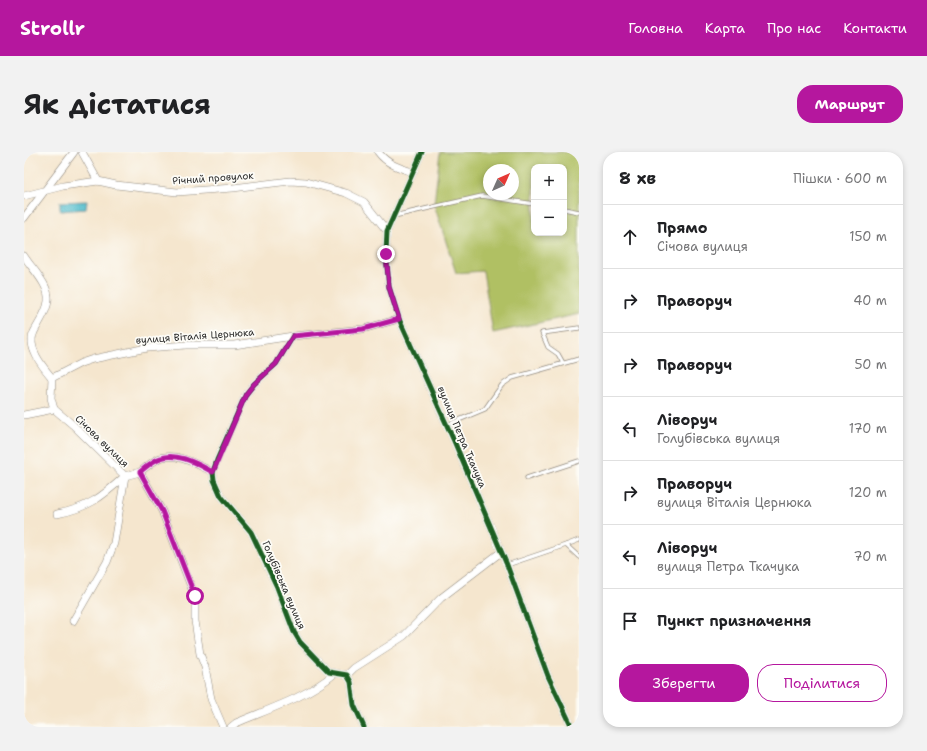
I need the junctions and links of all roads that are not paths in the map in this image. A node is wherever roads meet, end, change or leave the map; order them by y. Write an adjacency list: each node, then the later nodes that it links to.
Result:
1 (74, 152): 7 (street)
2 (82, 152): 6 (street)
3 (378, 152): 5 (street)
4 (422, 152): 5 (street, вулиця Петра Ткачука)
5 (413, 172): 12 (street, вулиця Петра Ткачука)
6 (98, 181): 7 (street, Річний провулок); 14 (street, Річний провулок)
7 (43, 192): 8 (street, Річний провулок); 13 (street)
8 (24, 196)
9 (531, 204): 12 (lane)
10 (567, 210): 11 (lane)
11 (579, 212)
12 (393, 216): 14 (street, вулиця Петра Ткачука)
13 (24, 218)
14 (387, 231): 16 (street, вулиця Петра Ткачука)
15 (24, 256): 20 (street)
16 (399, 319): 18 (street, вулиця Віталія Цернюка); 26 (street, вулиця Петра Ткачука)
17 (579, 328): 22 (lane)
18 (293, 336): 23 (street, вулиця Віталія Цернюка); 29 (street)
19 (24, 340): 20 (street)
20 (32, 340): 23 (street)
21 (579, 359): 22 (lane)
22 (563, 364): 26 (lane)
23 (52, 378): 24 (street)
24 (54, 409): 25 (street); 30 (street, Січова вулиця)
25 (24, 415)
26 (447, 425): 35 (street, вулиця Петра Ткачука)
27 (579, 460): 31 (lane)
28 (140, 472): 29 (street); 30 (street, Січова вулиця); 41 (street, Січова вулиця)
29 (213, 472): 39 (street, Голубівська вулиця)
30 (125, 476): 32 (street); 38 (street)
31 (527, 478)
32 (57, 514)
33 (579, 540): 34 (lane)
34 (566, 545): 36 (lane); 37 (lane)
35 (501, 552): 37 (street, вулиця Петра Ткачука); 40 (street)
36 (579, 557)
37 (506, 565): 44 (street, вулиця Петра Ткачука)
38 (73, 621)
39 (334, 674): 40 (street); 42 (street)
40 (347, 675): 43 (street)
41 (223, 727)
42 (230, 727)
43 (364, 727)
44 (571, 727)

